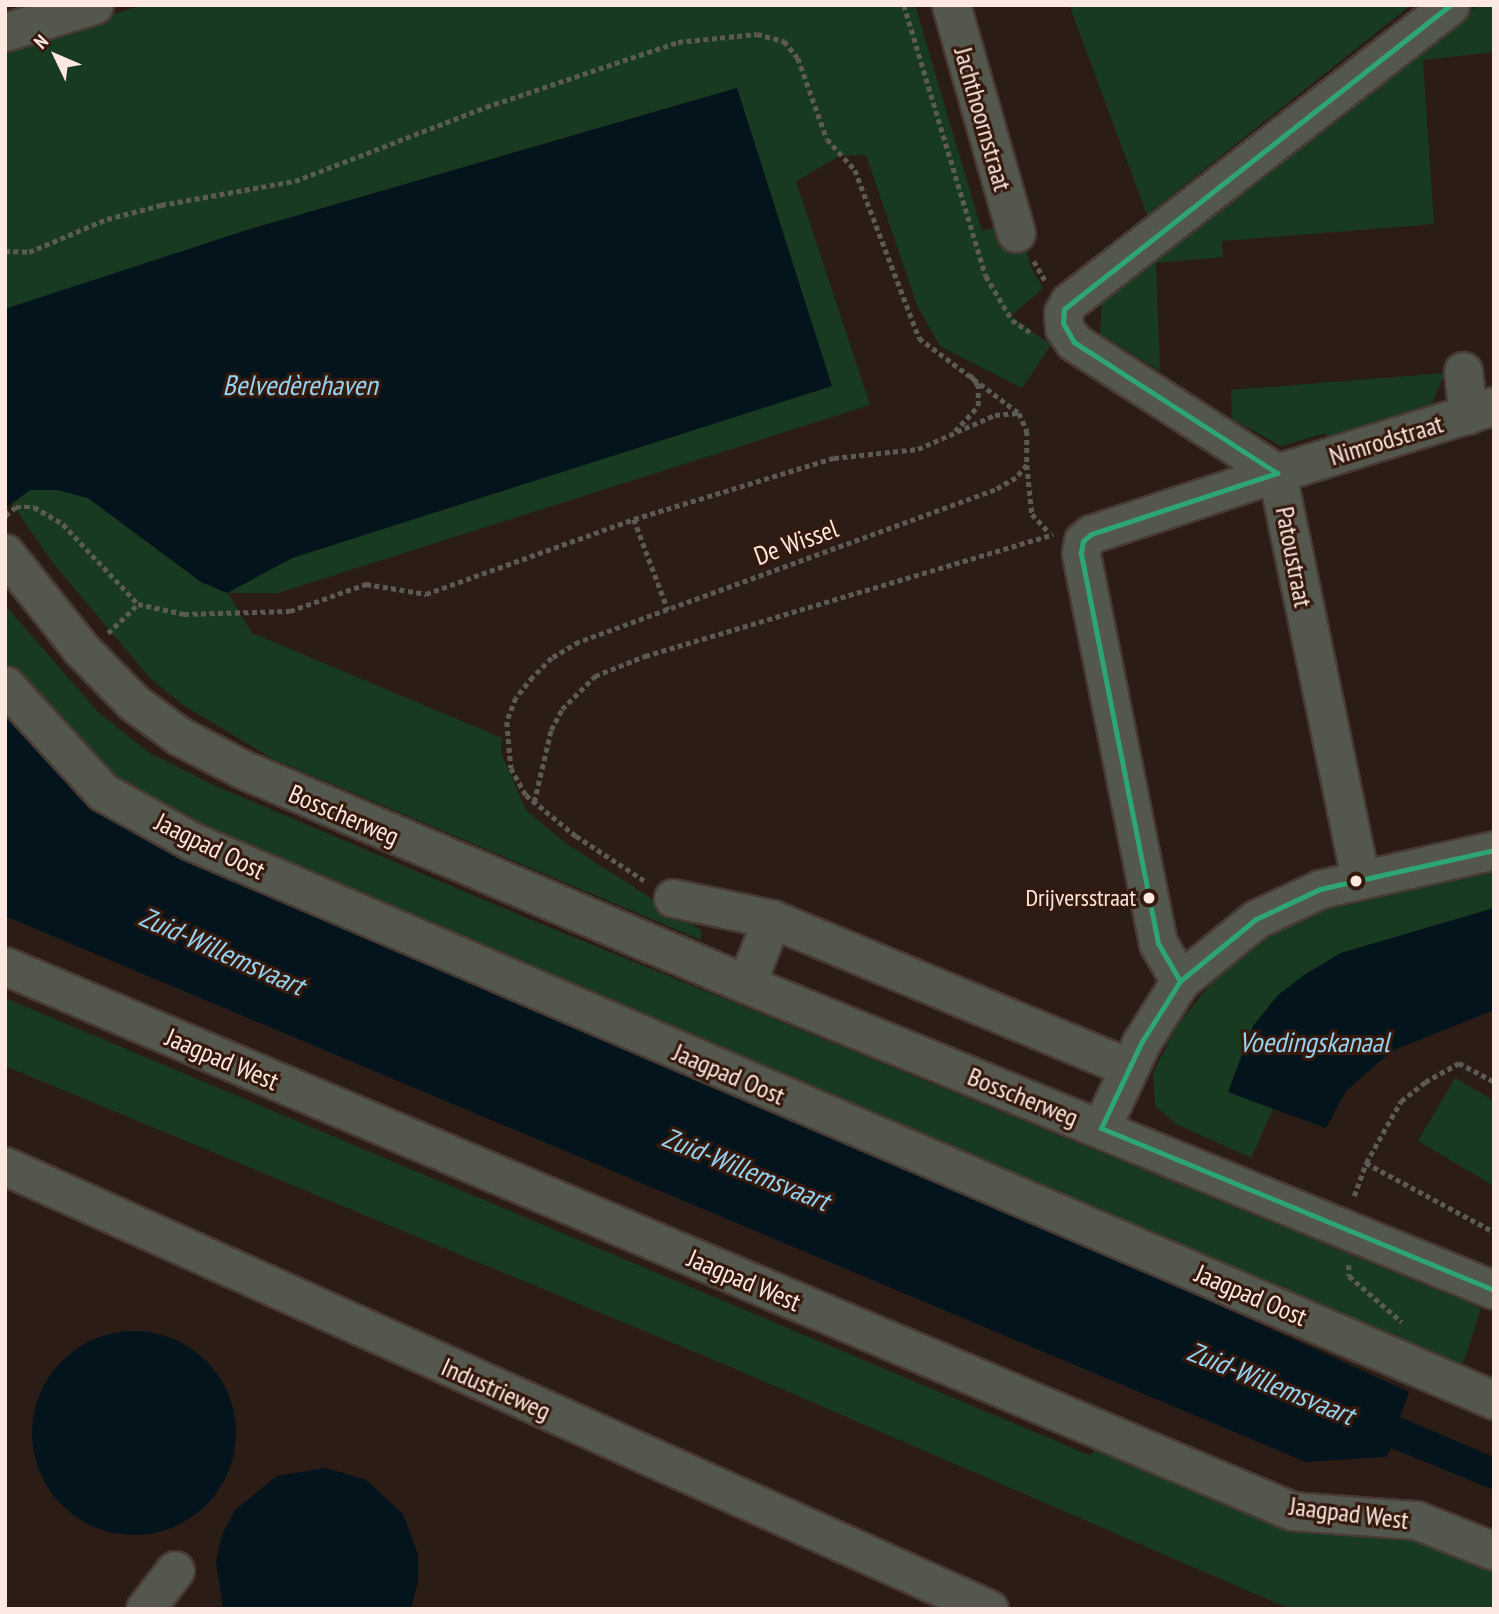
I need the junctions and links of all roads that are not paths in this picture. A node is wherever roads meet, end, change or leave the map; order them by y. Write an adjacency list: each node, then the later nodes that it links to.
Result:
1 (94, 5): 4 (street)
2 (951, 5): 5 (street, Jachthoornstraat)
3 (1450, 5): 8 (street, Patoustraat)
4 (5, 32)
5 (1016, 233)
6 (1464, 371): 7 (street)
7 (1481, 411): 8 (street, Nimrodstraat)
8 (1278, 472): 12 (street, Patoustraat); 16 (street, Nimrodstraat)
9 (5, 553): 17 (street, Bosscherweg)
10 (5, 685): 22 (street, Jaagpad Oost)
11 (1494, 850): 12 (street)
12 (1360, 878): 16 (street)
13 (673, 898): 14 (street)
14 (772, 919): 17 (street); 18 (street)
15 (5, 967): 23 (street, Jaagpad West)
16 (1180, 981): 18 (street)
17 (746, 984): 19 (street, Bosscherweg)
18 (1128, 1068): 19 (street)
19 (1101, 1128): 21 (street, Bosscherweg)
20 (5, 1166): 26 (street, Industrieweg)
21 (1494, 1290)
22 (1494, 1400)
23 (1494, 1551)
24 (175, 1570): 25 (street)
25 (145, 1609)
26 (989, 1609)

